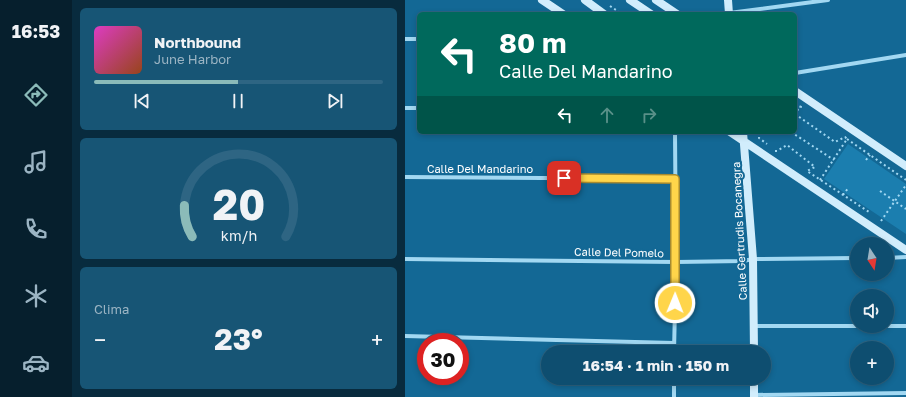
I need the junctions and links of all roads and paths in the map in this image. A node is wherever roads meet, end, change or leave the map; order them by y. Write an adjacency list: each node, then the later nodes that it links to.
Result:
1 (542, 0): 8 (street)
2 (585, 0): 9 (street)
3 (630, 0): 11 (street)
4 (656, 0): 12 (street)
5 (728, 0): 13 (street)
6 (829, 0): 14 (street)
7 (607, 4): 10 (path)
8 (560, 12)
9 (601, 12)
10 (619, 12)
11 (648, 12)
12 (674, 12)
13 (729, 12)
14 (737, 12)
15 (405, 39): 16 (street)
16 (417, 39)
17 (906, 55): 18 (street)
18 (797, 73)
19 (797, 92): 35 (street)
20 (797, 105): 23 (path)
21 (405, 108): 22 (street)
22 (417, 108)
23 (797, 111)
24 (797, 114): 30 (path)
25 (675, 134): 37 (street)
26 (733, 134): 31 (street)
27 (743, 134): 31 (street, Calle Gertrudis Bocanegra)
28 (759, 134): 38 (path)
29 (794, 134): 33 (path)
30 (847, 139): 32 (path); 33 (path)
31 (745, 143): 48 (street); 53 (street, Calle Gertrudis Bocanegra)
32 (870, 156): 34 (path); 39 (path)
33 (834, 160): 38 (path)
34 (866, 160)
35 (906, 166)
36 (405, 177): 37 (street, Calle Del Mandarino)
37 (675, 179): 54 (street)
38 (821, 180): 43 (path)
39 (906, 180)
40 (906, 185): 44 (path)
41 (849, 187): 43 (path)
42 (880, 191): 44 (path)
43 (843, 195): 46 (path)
44 (894, 201): 45 (path); 47 (path)
45 (906, 209)
46 (875, 216)
47 (887, 225)
48 (906, 250)
49 (906, 257): 51 (street)
50 (850, 258): 53 (street, Calle Del Pomelo)
51 (894, 258)
52 (405, 259): 54 (street, Calle Del Pomelo)
53 (753, 259): 54 (street, Calle Del Pomelo); 55 (street, Calle Gertrudis Bocanegra)
54 (676, 262): 60 (street)
55 (754, 326): 56 (street); 61 (street, Calle Gertrudis Bocanegra)
56 (850, 326)
57 (894, 326): 58 (street)
58 (906, 326)
59 (405, 336): 60 (street)
60 (674, 343)
61 (754, 345)
62 (674, 385): 66 (street)
63 (754, 385): 65 (street)
64 (906, 393): 65 (street)
65 (754, 396)
66 (673, 397)

